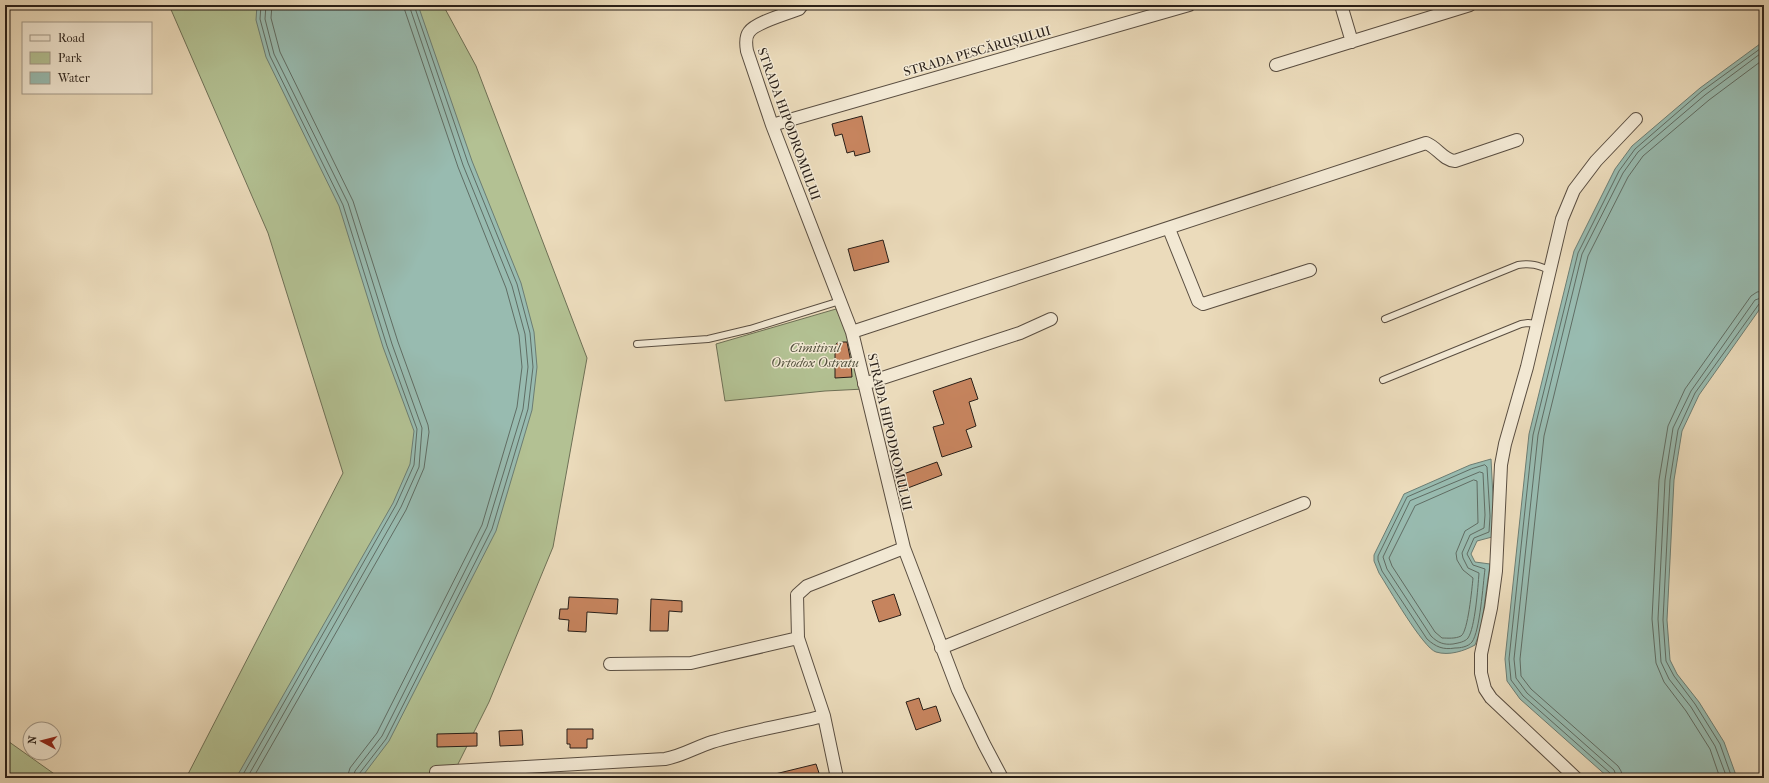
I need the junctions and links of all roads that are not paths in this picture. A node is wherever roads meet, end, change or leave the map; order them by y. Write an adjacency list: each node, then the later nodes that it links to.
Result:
1 (802, 5): 8 (street, STRADA HIPODROMULUI)
2 (1189, 5): 8 (street, STRADA PESCĂRUȘULUI)
3 (1341, 5): 5 (street)
4 (1470, 5): 5 (street)
5 (1352, 42): 6 (street)
6 (1276, 65)
7 (1636, 119): 12 (street)
8 (772, 124): 13 (street, STRADA HIPODROMULUI)
9 (1517, 140): 10 (street)
10 (1169, 229): 11 (street); 17 (street)
11 (1310, 270)
12 (1550, 270): 14 (lane); 16 (street)
13 (840, 301): 17 (street, STRADA HIPODROMULUI); 18 (lane)
14 (1385, 318)
15 (1051, 319): 20 (street)
16 (1537, 324): 19 (lane); 30 (street)
17 (852, 332): 20 (street, STRADA HIPODROMULUI)
18 (637, 344)
19 (1383, 380)
20 (864, 384): 22 (street, STRADA HIPODROMULUI)
21 (1304, 503): 24 (street)
22 (904, 548): 23 (street); 24 (street, STRADA HIPODROMULUI)
23 (798, 638): 25 (street); 26 (street)
24 (941, 648): 29 (street, STRADA HIPODROMULUI)
25 (610, 664)
26 (824, 716): 27 (street); 28 (street)
27 (436, 772)
28 (837, 778)
29 (1002, 778)
30 (1576, 778)

